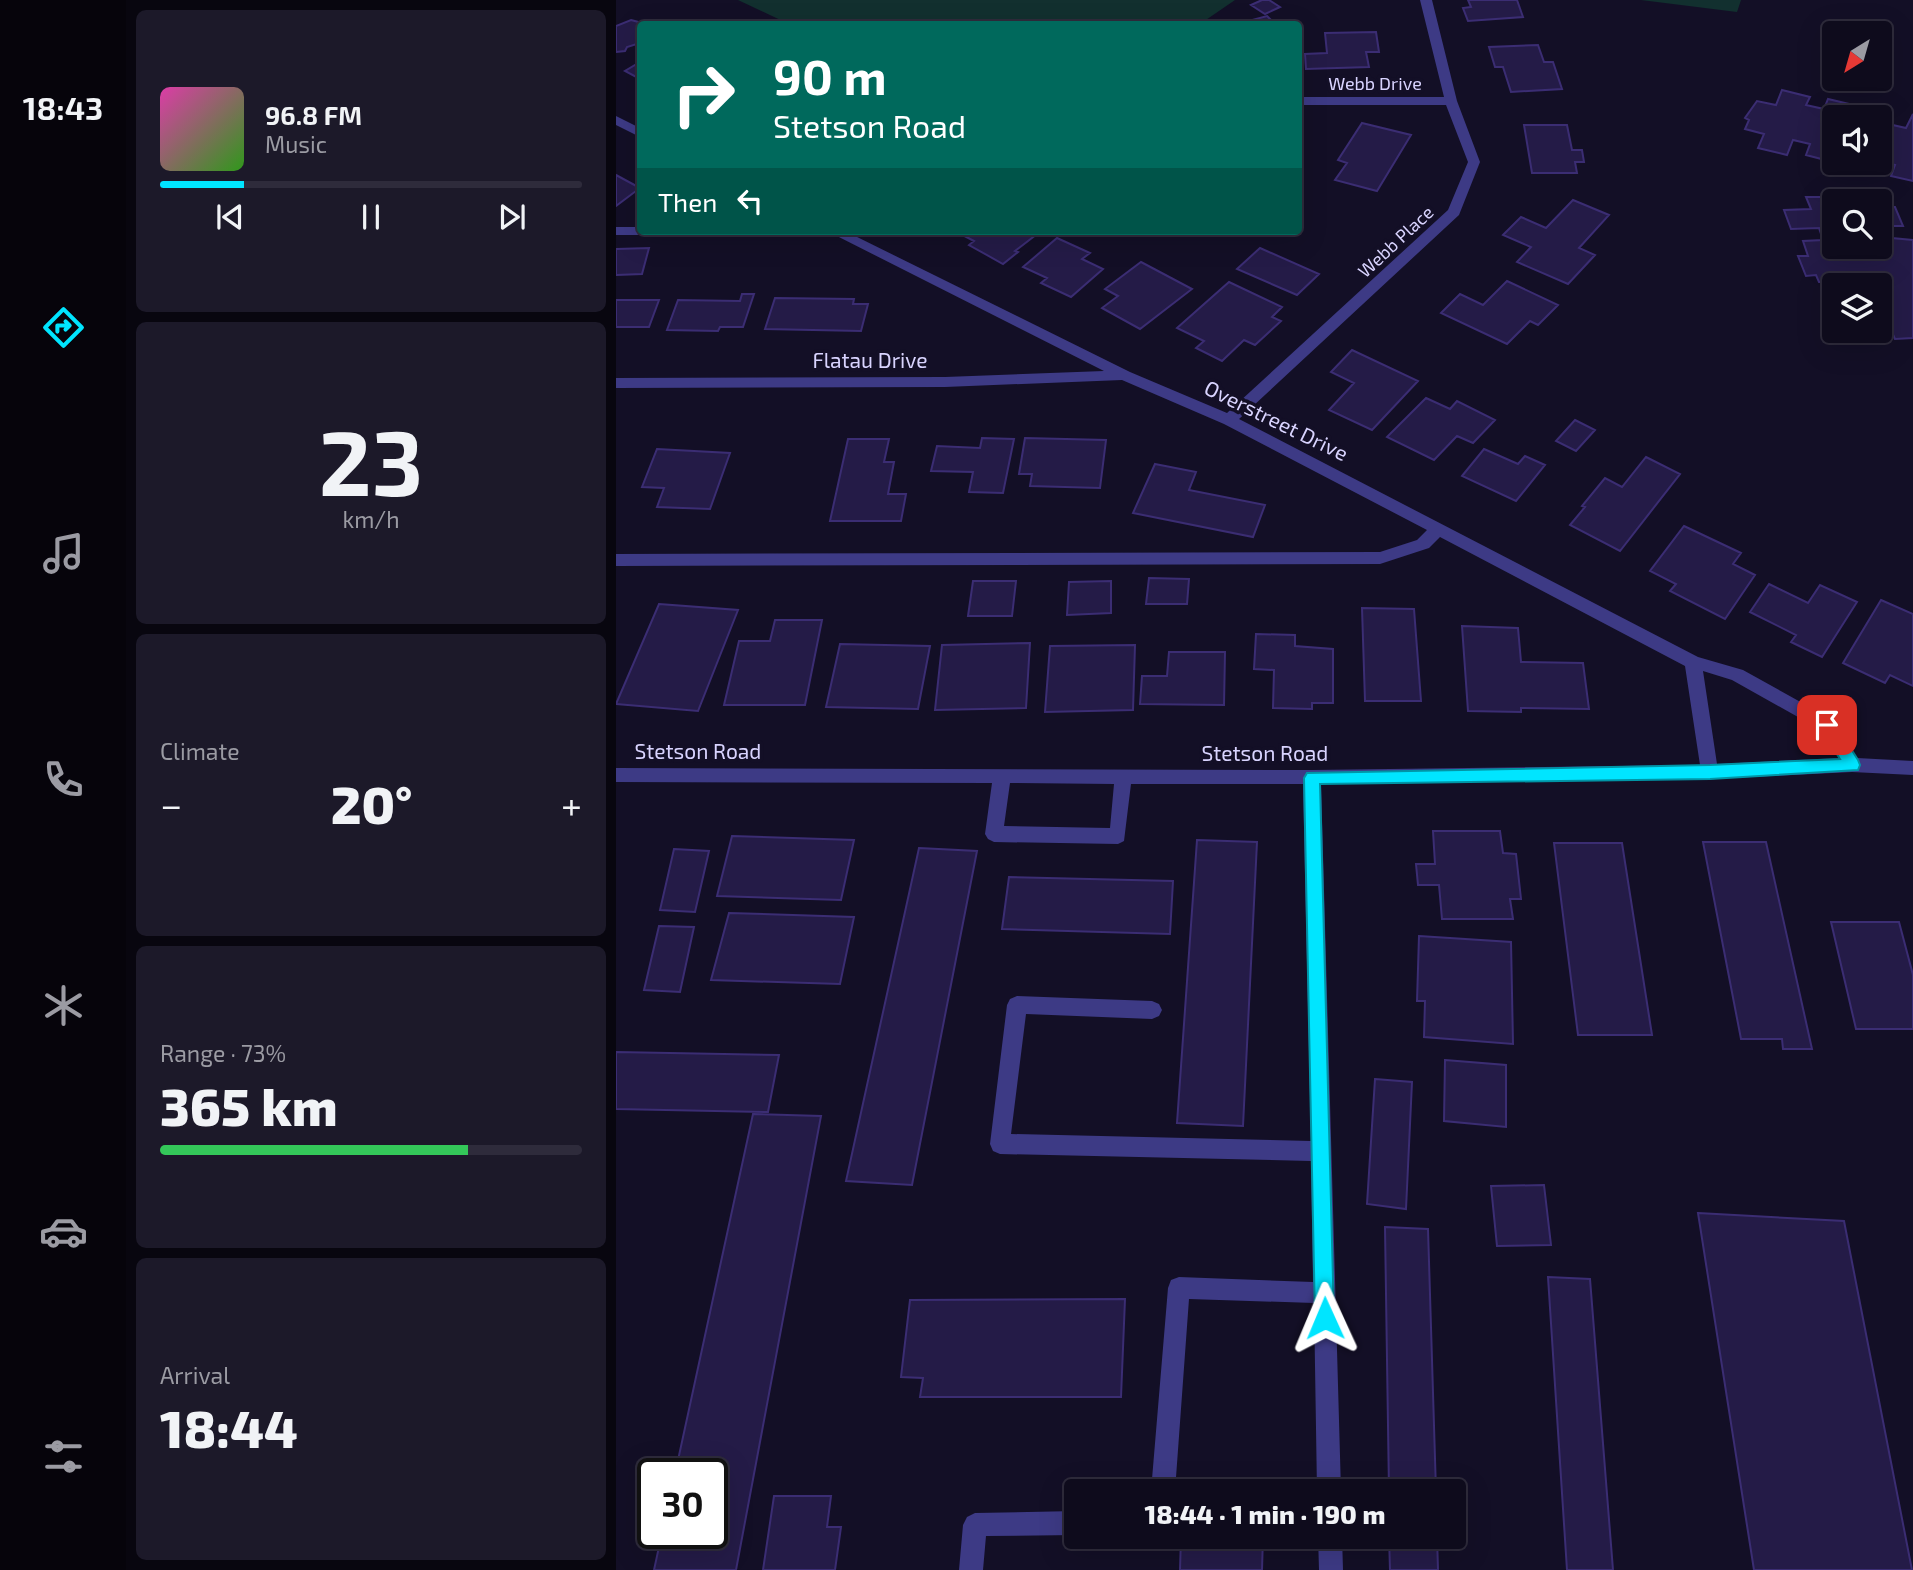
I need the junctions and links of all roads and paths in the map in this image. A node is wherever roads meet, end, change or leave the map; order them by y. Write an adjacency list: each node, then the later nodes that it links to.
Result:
1 (1426, 0): 3 (street, Webb Place)
2 (1302, 101): 3 (street, Webb Drive)
3 (1451, 101): 11 (street, Webb Place)
4 (616, 120): 5 (street)
5 (637, 131)
6 (616, 231): 7 (street)
7 (637, 231)
8 (842, 235): 9 (street, Overstreet Drive)
9 (1125, 375): 10 (street, Flatau Drive); 11 (street, Overstreet Drive)
10 (616, 383)
11 (1229, 420): 12 (street, Overstreet Drive)
12 (1438, 529): 13 (street); 14 (street, Overstreet Drive)
13 (616, 560)
14 (1693, 662): 15 (street, Overstreet Drive); 17 (street)
15 (1852, 765): 16 (street, Stetson Road); 17 (street, Stetson Road)
16 (1913, 768)
17 (1710, 772): 21 (street, Stetson Road)
18 (616, 775): 19 (street, Stetson Road)
19 (1002, 776): 20 (street, Stetson Road); 20 (street)
20 (1123, 776): 21 (street, Stetson Road)
21 (1312, 778): 23 (street)
22 (1152, 1010): 23 (street)
23 (1321, 1151): 24 (street)
24 (1324, 1293): 25 (street); 26 (street)
25 (1164, 1479)
26 (1329, 1479)
27 (1064, 1523): 29 (street)
28 (1330, 1549): 30 (street)
29 (971, 1570)
30 (1331, 1570)

